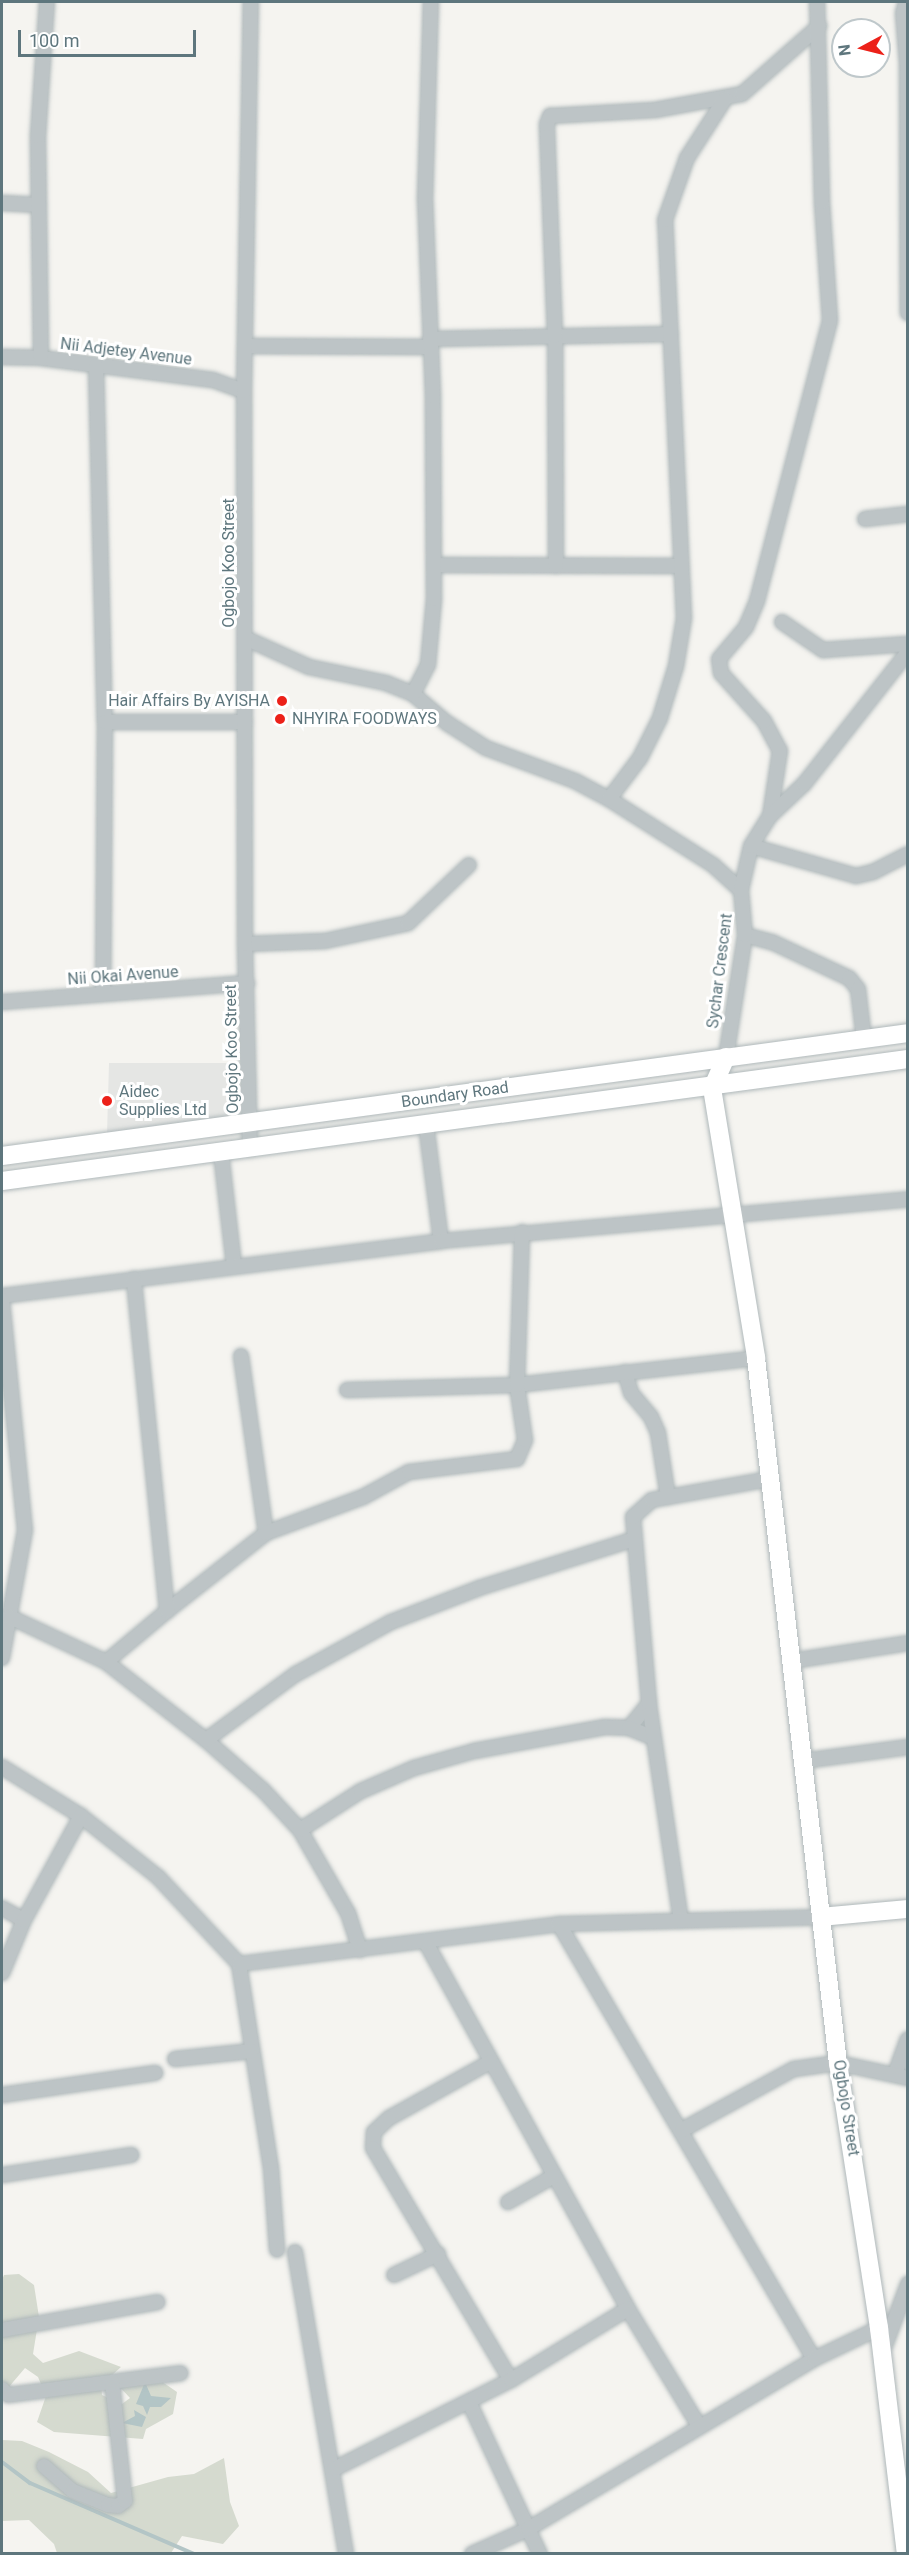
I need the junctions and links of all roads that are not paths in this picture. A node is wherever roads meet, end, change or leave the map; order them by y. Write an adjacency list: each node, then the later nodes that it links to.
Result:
1 (47, 2): 11 (street)
2 (251, 2): 16 (street, Ogbojo Koo Street)
3 (431, 2): 15 (street)
4 (817, 2): 6 (street)
5 (906, 2): 12 (street)
6 (819, 26): 7 (street); 34 (street)
7 (725, 99): 8 (street); 9 (street)
8 (695, 104): 9 (street); 14 (street)
9 (706, 124): 13 (street)
10 (2, 203): 11 (street)
11 (39, 205): 18 (street)
12 (908, 313)
13 (671, 334): 14 (street); 25 (street)
14 (555, 336): 15 (street); 24 (street)
15 (430, 343): 16 (street); 23 (street)
16 (245, 346): 20 (street, Ogbojo Koo Street)
17 (2, 357): 18 (street, Nii Adjetey Avenue)
18 (41, 358): 19 (street, Nii Adjetey Avenue)
19 (96, 366): 20 (street, Nii Adjetey Avenue); 31 (street)
20 (244, 391): 27 (street, Ogbojo Koo Street)
21 (908, 514): 22 (street)
22 (865, 519)
23 (435, 565): 24 (street); 30 (street)
24 (555, 566): 25 (street)
25 (680, 566): 33 (street)
26 (782, 622): 28 (street)
27 (245, 638): 30 (street); 32 (street, Ogbojo Koo Street)
28 (908, 644)
29 (908, 652): 34 (street)
30 (413, 694): 33 (street)
31 (105, 722): 32 (street); 42 (street)
32 (245, 722): 40 (street, Ogbojo Koo Street)
33 (609, 799): 38 (street)
34 (770, 816): 35 (street, Sychar Crescent)
35 (751, 846): 36 (street); 38 (street, Sychar Crescent)
36 (908, 854)
37 (469, 865): 40 (street)
38 (741, 890): 39 (street, Sychar Crescent)
39 (745, 935): 45 (street); 46 (street, Sychar Crescent)
40 (245, 944): 41 (street, Ogbojo Koo Street)
41 (247, 983): 42 (street, Nii Okai Avenue); 50 (street, Ogbojo Koo Street)
42 (103, 994): 43 (street, Nii Okai Avenue)
43 (2, 1002)
44 (908, 1033): 45 (main road, Boundary Road)
45 (864, 1039): 46 (main road, Boundary Road)
46 (726, 1057): 48 (main road); 50 (main road, Boundary Road)
47 (908, 1059): 48 (main road, Boundary Road)
48 (712, 1088): 49 (main road, Boundary Road); 56 (main road, Ogbojo Street)
49 (426, 1124): 51 (main road, Boundary Road); 58 (street)
50 (249, 1125): 51 (street, Ogbojo Koo Street); 53 (main road, Boundary Road)
51 (250, 1150): 52 (main road, Boundary Road)
52 (221, 1153): 54 (main road, Boundary Road); 59 (street)
53 (2, 1156)
54 (2, 1181)
55 (908, 1198): 56 (street)
56 (731, 1215): 57 (street); 63 (main road, Ogbojo Street)
57 (522, 1232): 58 (street); 65 (street)
58 (441, 1241): 59 (street)
59 (234, 1266): 60 (street)
60 (134, 1279): 61 (street); 71 (street)
61 (2, 1298): 72 (street)
62 (241, 1356): 69 (street)
63 (756, 1358): 64 (street); 67 (main road, Ogbojo Street)
64 (625, 1372): 65 (street); 68 (street)
65 (517, 1385): 66 (street); 69 (street)
66 (347, 1390)
67 (770, 1479): 68 (street); 75 (main road, Ogbojo Street)
68 (668, 1497): 70 (street)
69 (266, 1533): 71 (street)
70 (634, 1539): 77 (street); 80 (street)
71 (167, 1611): 76 (street)
72 (10, 1617): 74 (street); 76 (street)
73 (908, 1644): 75 (street)
74 (2, 1658)
75 (792, 1661): 82 (main road, Ogbojo Street)
76 (106, 1662): 80 (street)
77 (650, 1702): 78 (street); 79 (street)
78 (629, 1728): 79 (street); 85 (street)
79 (654, 1738): 90 (street)
80 (206, 1740): 85 (street)
81 (908, 1747): 82 (street)
82 (803, 1761): 88 (main road, Ogbojo Street)
83 (2, 1767): 84 (street)
84 (81, 1816): 89 (street); 94 (street)
85 (300, 1830): 93 (street)
86 (2, 1908): 89 (street)
87 (908, 1909): 88 (main road)
88 (821, 1917): 90 (street); 100 (main road, Ogbojo Street)
89 (24, 1920): 95 (street)
90 (681, 1921): 91 (street)
91 (560, 1924): 92 (street); 104 (street)
92 (425, 1941): 93 (street); 99 (street)
93 (360, 1950): 94 (street)
94 (239, 1964): 97 (street)
95 (2, 1973)
96 (908, 2039): 102 (street)
97 (252, 2050): 98 (street); 109 (street)
98 (175, 2059)
99 (490, 2062): 107 (street); 111 (street)
100 (838, 2063): 102 (street); 104 (street); 116 (main road, Ogbojo Street)
101 (155, 2073): 103 (street)
102 (902, 2076)
103 (2, 2095)
104 (682, 2130): 119 (street)
105 (131, 2155): 106 (street)
106 (2, 2175)
107 (554, 2176): 108 (street); 115 (street)
108 (508, 2202)
109 (277, 2250)
110 (295, 2252): 127 (street)
111 (438, 2254): 112 (street); 121 (street)
112 (394, 2275)
113 (908, 2284): 118 (street)
114 (157, 2302): 117 (street)
115 (628, 2309): 121 (street); 125 (street)
116 (879, 2328): 118 (main road, Ogbojo Street); 119 (street)
117 (2, 2330)
118 (881, 2356): 132 (main road, Ogbojo Street)
119 (814, 2359): 125 (street)
120 (181, 2373): 122 (street)
121 (511, 2380): 124 (street)
122 (112, 2382): 123 (street); 126 (street)
123 (2, 2389)
124 (469, 2402): 127 (street); 128 (street)
125 (699, 2426): 128 (street)
126 (44, 2466)
127 (334, 2469): 129 (street)
128 (528, 2529): 130 (street); 131 (street)
129 (346, 2553)
130 (472, 2553)
131 (540, 2553)
132 (906, 2553)

